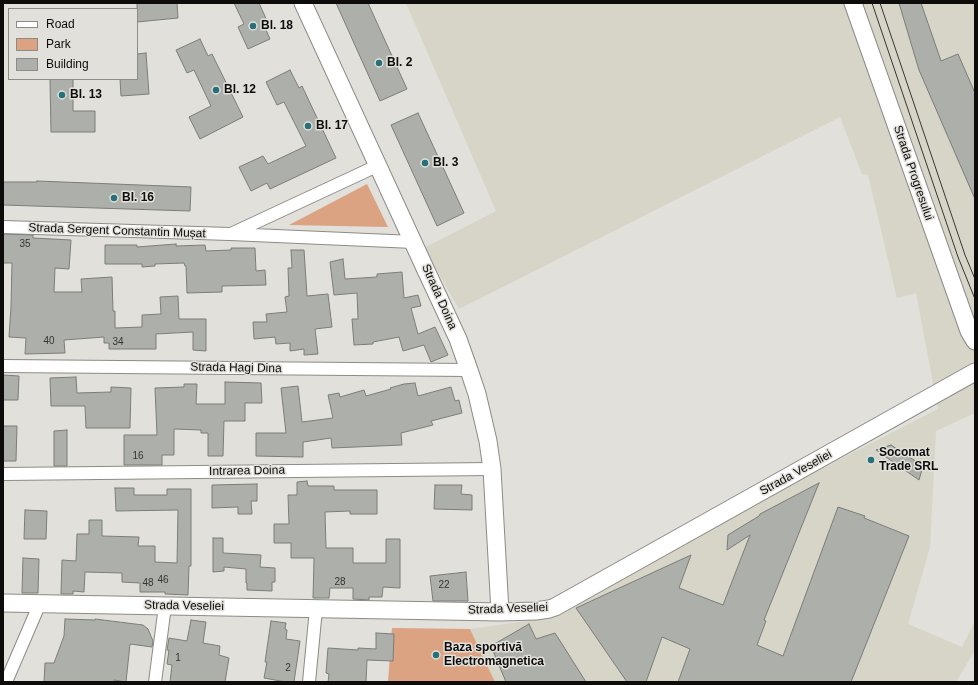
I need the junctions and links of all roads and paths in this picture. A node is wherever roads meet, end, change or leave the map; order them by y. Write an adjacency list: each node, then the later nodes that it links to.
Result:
1 (303, 3): 3 (street, Strada Doina)
2 (853, 3): 7 (street, Strada Progresului)
3 (379, 165): 5 (street, Strada Sergent Constantin Mușat); 6 (street, Strada Doina)
4 (3, 227): 5 (street, Strada Sergent Constantin Mușat)
5 (230, 234): 6 (street, Strada Sergent Constantin Mușat)
6 (414, 242): 9 (street, Strada Doina)
7 (975, 341)
8 (3, 366): 9 (street, Strada Hagi Dina)
9 (469, 370): 11 (street, Strada Doina)
10 (975, 372): 17 (street, Strada Veseliei)
11 (492, 469): 12 (street, Intrarea Doina); 17 (street, Strada Doina)
12 (3, 474)
13 (3, 603): 14 (street, Strada Veseliei)
14 (40, 603): 15 (street, Strada Veseliei); 18 (street)
15 (165, 606): 16 (street, Strada Veseliei); 19 (street)
16 (316, 609): 17 (street, Strada Veseliei); 20 (street)
17 (500, 612)
18 (6, 682)
19 (155, 682)
20 (309, 682)

